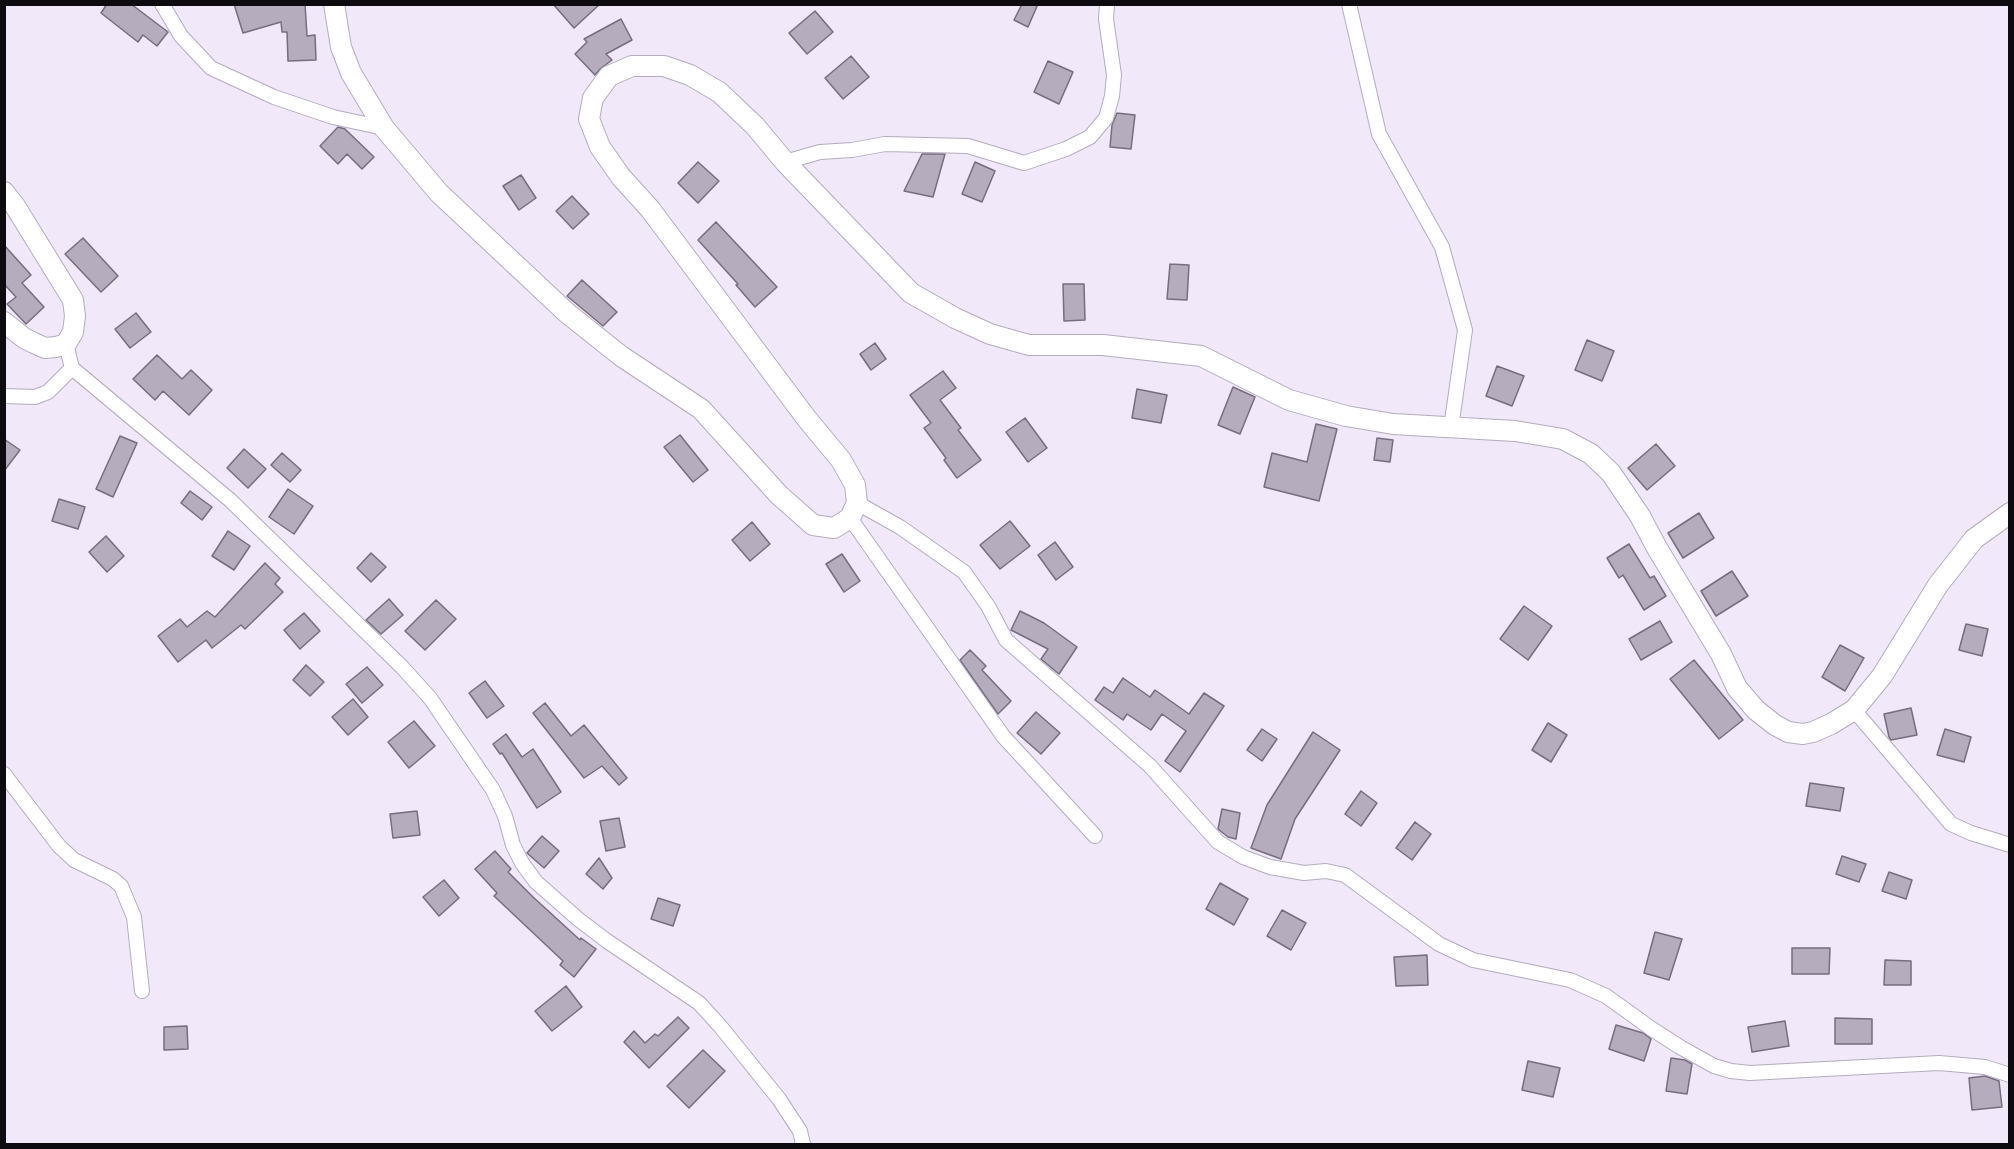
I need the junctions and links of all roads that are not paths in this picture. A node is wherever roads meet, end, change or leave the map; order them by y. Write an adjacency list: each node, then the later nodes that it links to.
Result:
1 (162, 4): 5 (street)
2 (334, 4): 5 (street)
3 (1107, 4): 6 (street)
4 (1349, 4): 12 (street)
5 (384, 128): 13 (street)
6 (785, 162): 12 (street); 13 (street)
7 (4, 192): 9 (street)
8 (4, 322): 9 (street)
9 (66, 344): 10 (street)
10 (72, 368): 11 (street); 21 (street)
11 (4, 396)
12 (1451, 428): 15 (street)
13 (854, 511): 17 (street); 20 (street)
14 (2010, 513): 15 (street)
15 (1854, 710): 18 (street)
16 (4, 774): 19 (street)
17 (1095, 836)
18 (2010, 845)
19 (142, 991)
20 (2010, 1075)
21 (803, 1144)

